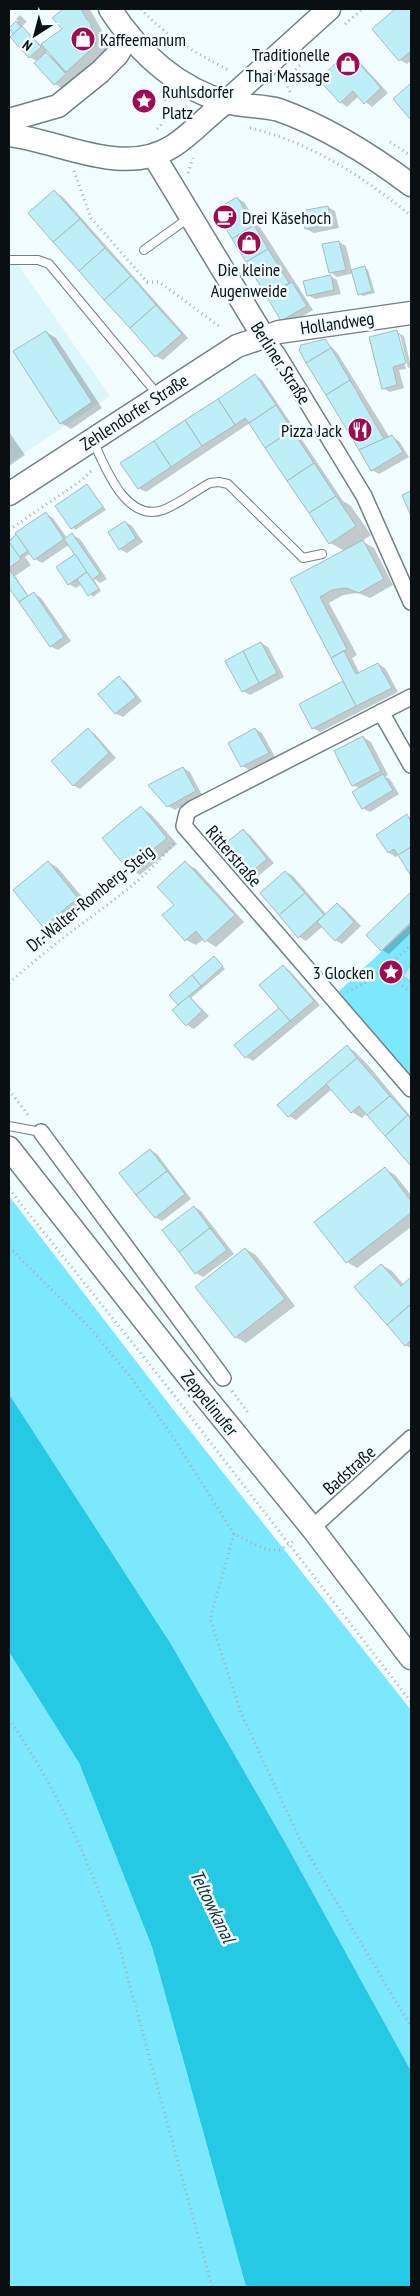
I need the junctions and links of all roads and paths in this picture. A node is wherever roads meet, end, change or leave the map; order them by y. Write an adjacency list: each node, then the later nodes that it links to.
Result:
1 (110, 9): 6 (street)
2 (141, 9): 8 (path)
3 (363, 9): 5 (path)
4 (321, 11): 11 (street)
5 (340, 29)
6 (129, 35): 11 (street); 12 (street)
7 (311, 56): 9 (path)
8 (225, 68)
9 (292, 94)
10 (164, 95): 14 (path)
11 (226, 102): 16 (street); 18 (street)
12 (9, 120)
13 (244, 127): 20 (path)
14 (154, 132)
15 (9, 135): 16 (street)
16 (154, 156): 19 (street, Berliner Straße)
17 (72, 166): 24 (path)
18 (411, 185)
19 (192, 216): 21 (lane); 25 (street, Berliner Straße)
20 (411, 216)
21 (144, 250)
22 (9, 260): 26 (lane)
23 (411, 313): 25 (street, Hollandweg)
24 (219, 326)
25 (263, 336): 26 (street, Zehlendorfer Straße); 32 (street, Berliner Straße)
26 (158, 395): 27 (street, Zehlendorfer Straße)
27 (92, 438): 28 (lane); 29 (street, Zehlendorfer Straße)
28 (102, 461): 30 (path); 31 (lane)
29 (9, 494)
30 (9, 530)
31 (322, 554)
32 (411, 602)
33 (411, 697): 34 (street, Ritterstraße)
34 (381, 712): 35 (street); 36 (street, Ritterstraße)
35 (411, 765)
36 (186, 830): 39 (path, Dr.-Walter-Romberg-Steig); 41 (street, Ritterstraße)
37 (411, 945): 38 (path)
38 (382, 971): 40 (path); 41 (path)
39 (9, 983)
40 (411, 992)
41 (333, 999): 42 (street, Ritterstraße)
42 (411, 1089)
43 (9, 1090): 45 (path)
44 (9, 1126): 45 (lane)
45 (41, 1132): 49 (street, Zeppelinufer)
46 (9, 1148): 51 (street, Zeppelinufer)
47 (9, 1189): 53 (path)
48 (9, 1247): 52 (path)
49 (223, 1378)
50 (411, 1438): 51 (street, Badstraße)
51 (312, 1528): 53 (path); 54 (street, Zeppelinufer)
52 (234, 1534): 53 (path); 57 (path)
53 (289, 1544): 55 (path)
54 (411, 1658)
55 (411, 1702)
56 (9, 1719): 58 (path)
57 (411, 2027)
58 (212, 2287)

